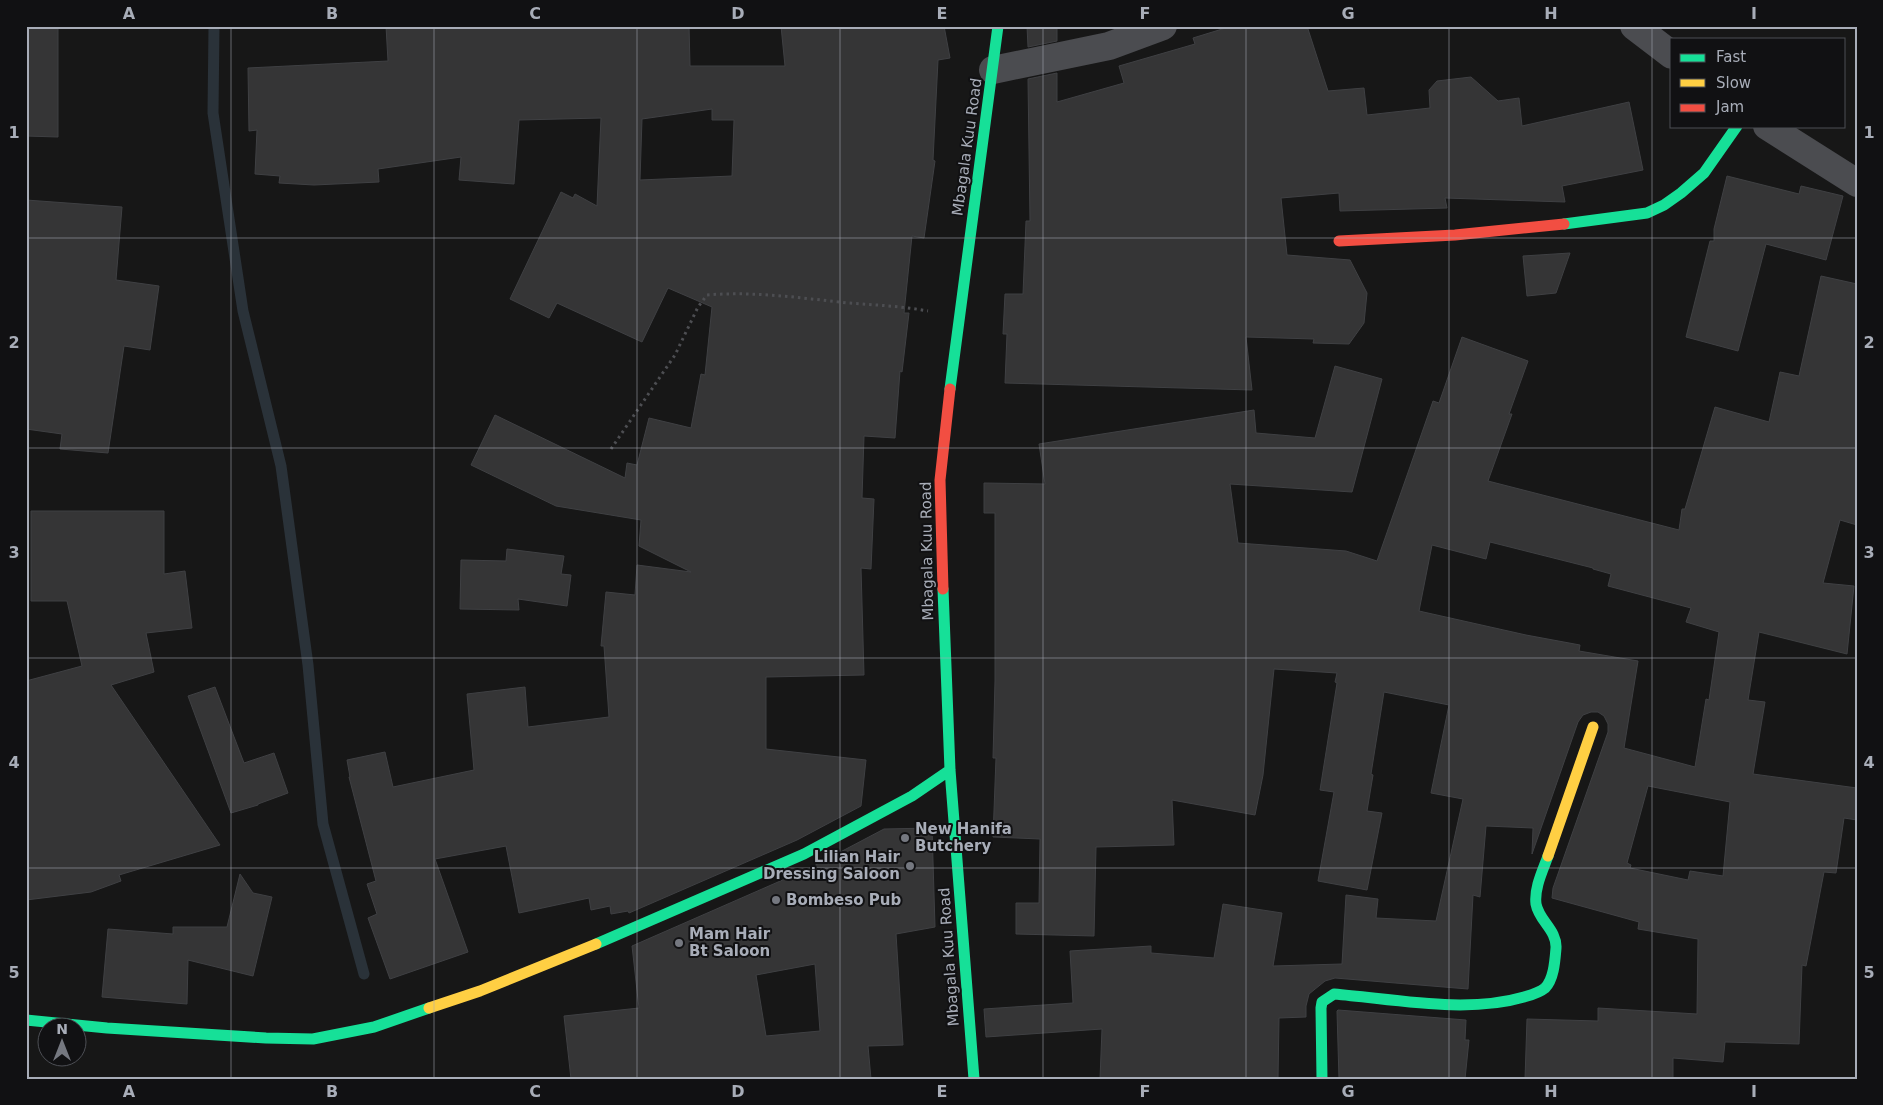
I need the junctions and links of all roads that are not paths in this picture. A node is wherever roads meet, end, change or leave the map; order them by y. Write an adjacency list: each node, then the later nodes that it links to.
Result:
1 (998, 26): 5 (street, Mbagala Kuu Road)
2 (1162, 26): 5 (street)
3 (1635, 26): 4 (street)
4 (1670, 53)
5 (993, 70): 11 (street, Mbagala Kuu Road)
6 (1736, 128): 9 (street)
7 (1769, 128): 8 (street)
8 (1857, 183)
9 (1340, 241)
10 (1593, 727): 14 (street)
11 (950, 770): 12 (street); 13 (street, Mbagala Kuu Road)
12 (26, 1020)
13 (974, 1079)
14 (1322, 1079)

